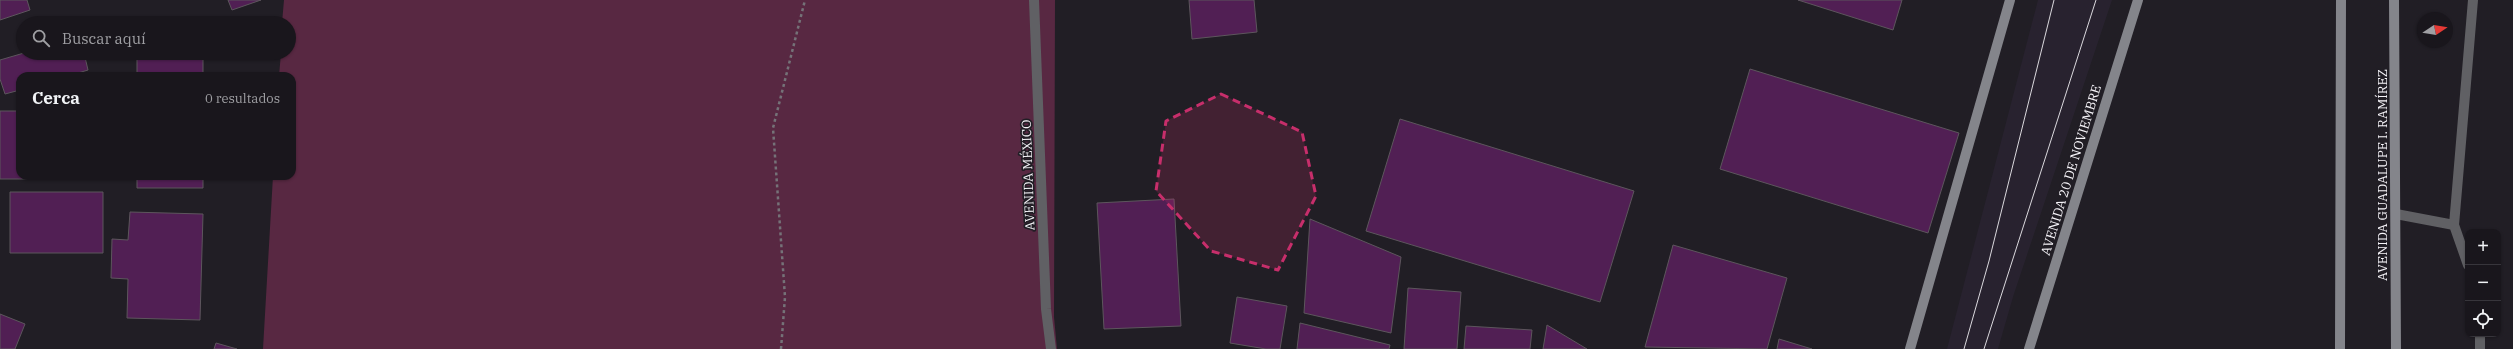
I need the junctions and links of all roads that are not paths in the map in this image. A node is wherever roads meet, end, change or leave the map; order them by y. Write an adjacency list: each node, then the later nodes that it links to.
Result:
1 (1034, 0): 11 (street, AVENIDA MÉXICO)
2 (2010, 0): 12 (main road)
3 (2138, 0): 13 (main road, AVENIDA 20 DE NOVIEMBRE)
4 (2341, 0): 14 (main road)
5 (2394, 0): 7 (main road, AVENIDA GUADALUPE I. RAMÍREZ)
6 (2473, 0): 8 (street)
7 (2396, 214): 8 (street); 15 (main road, AVENIDA GUADALUPE I. RAMÍREZ)
8 (2454, 224): 9 (street)
9 (2468, 265)
10 (2480, 337): 16 (street)
11 (1051, 349)
12 (1910, 349)
13 (2029, 349)
14 (2340, 349)
15 (2396, 349)
16 (2480, 349)

